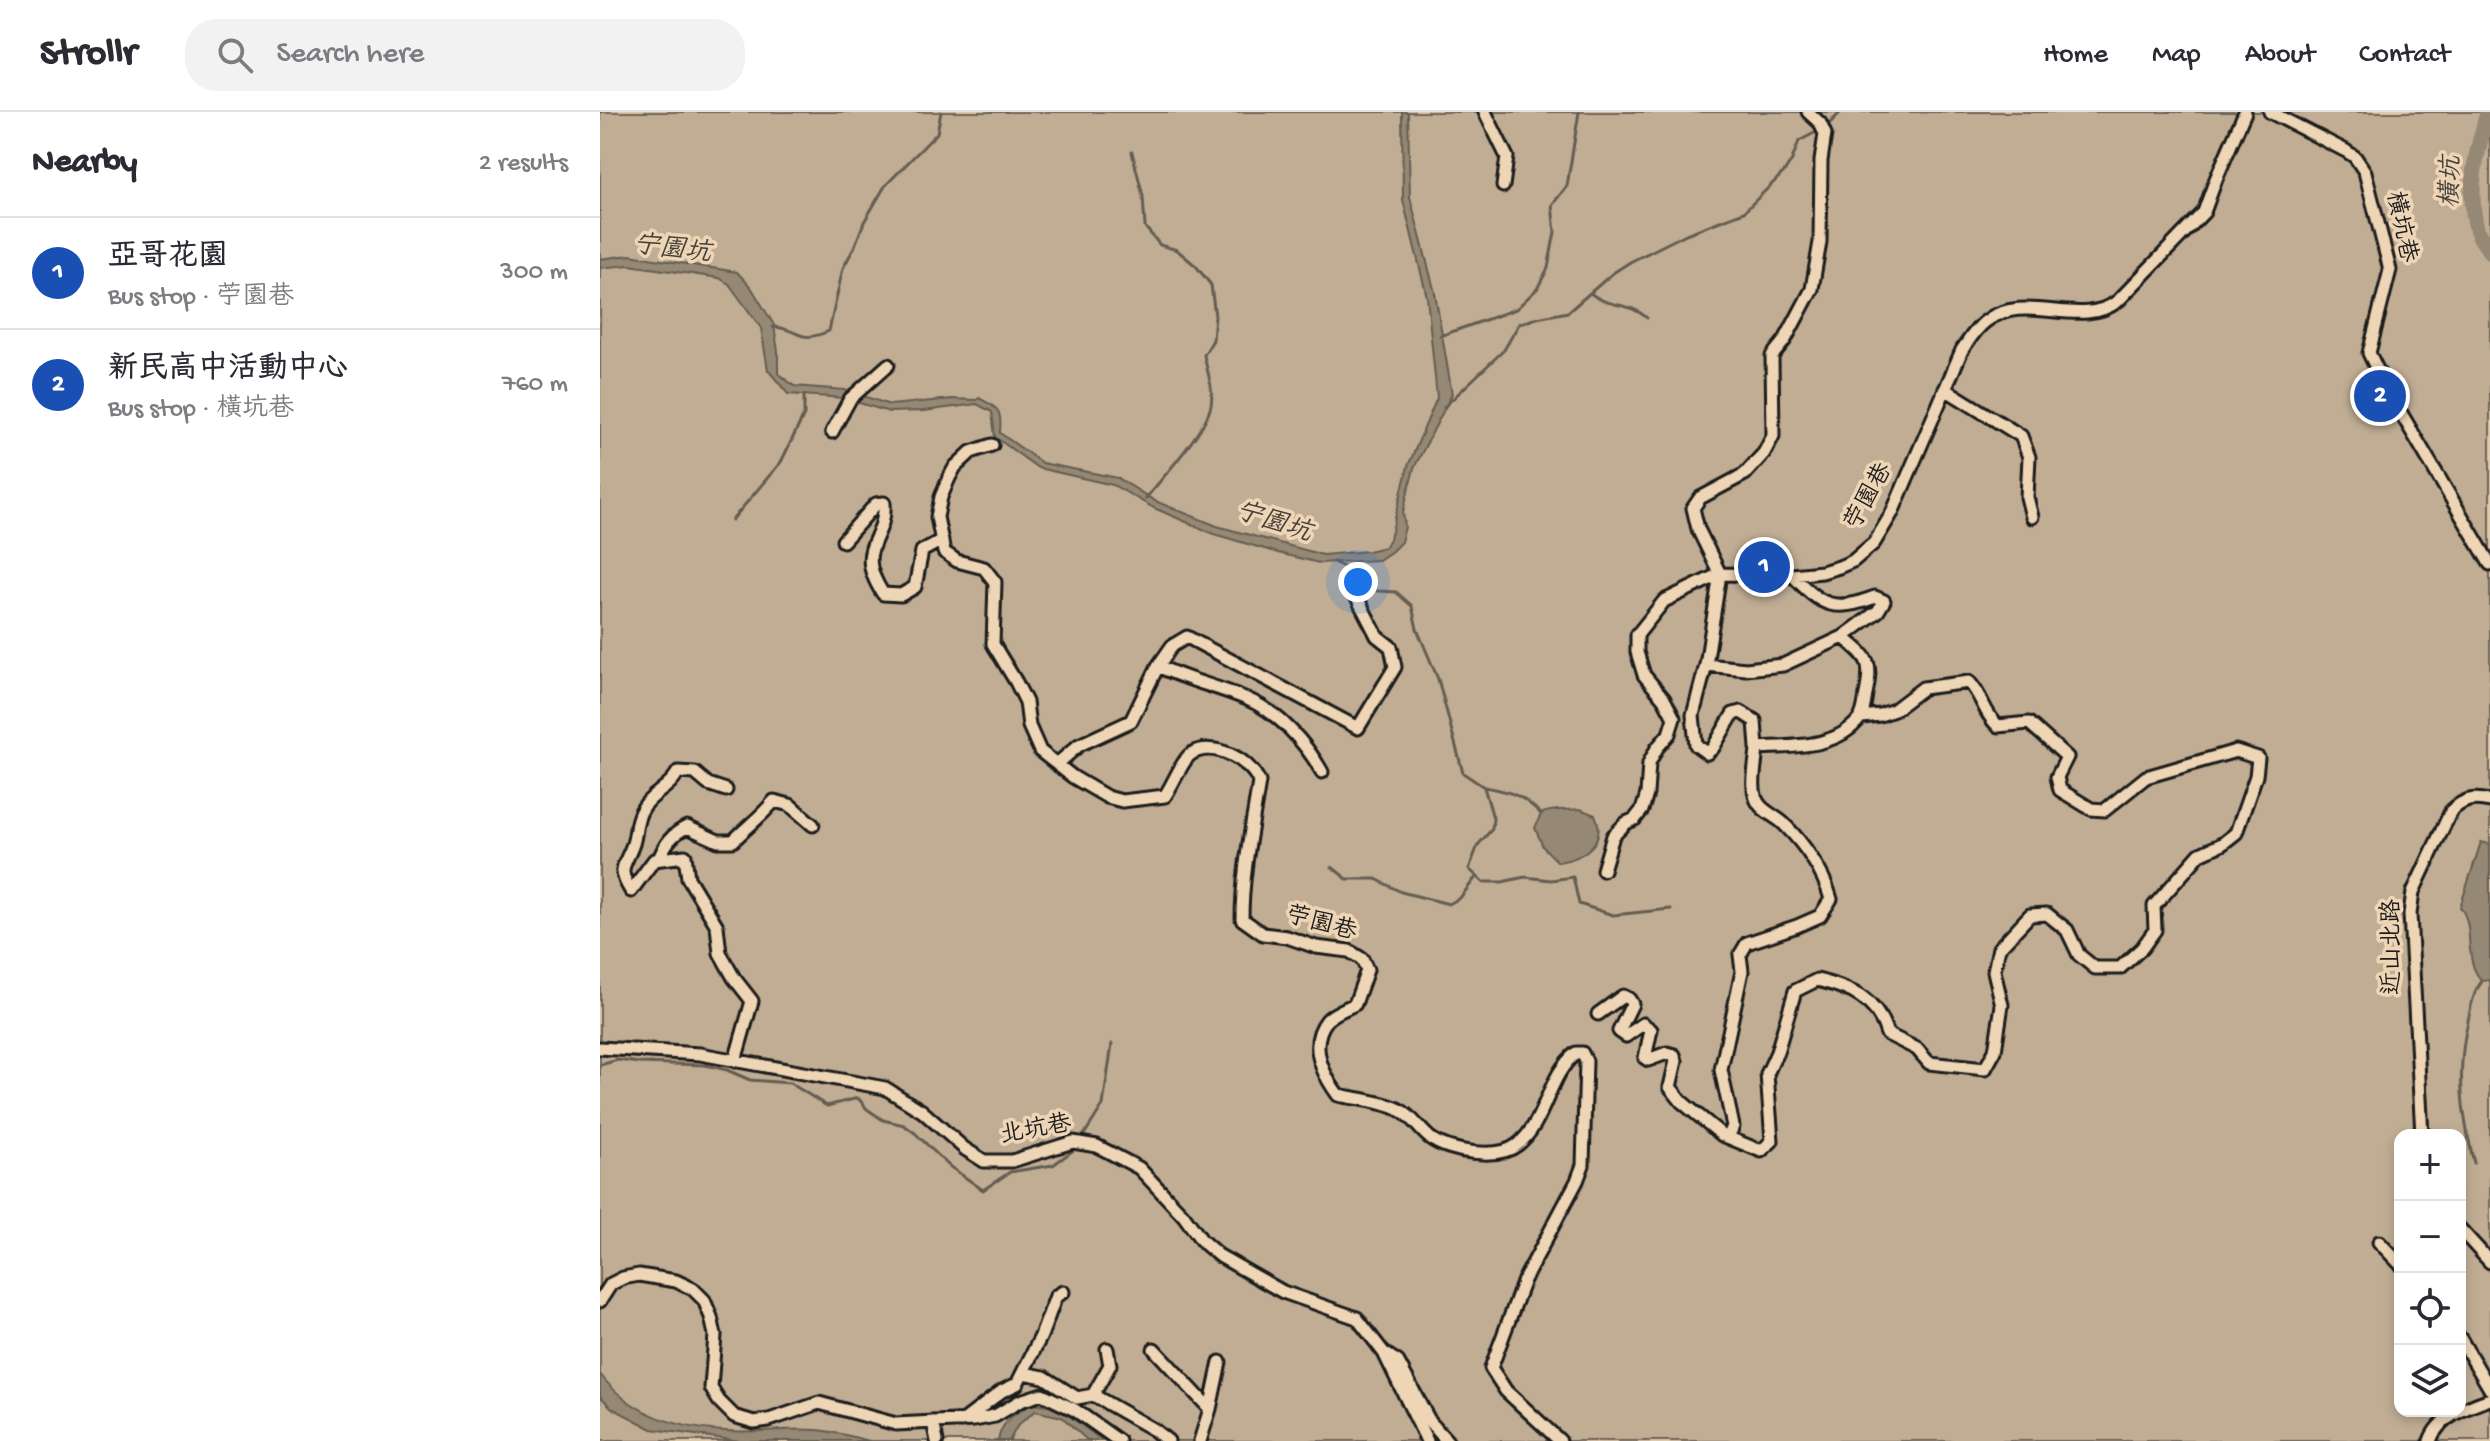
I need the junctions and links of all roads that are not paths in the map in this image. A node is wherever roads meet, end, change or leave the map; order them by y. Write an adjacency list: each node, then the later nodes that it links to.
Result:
1 (1485, 112): 5 (street)
2 (1808, 112): 14 (street)
3 (2245, 112): 7 (street, 苧園巷)
4 (2270, 112): 13 (street, 橫坑巷)
5 (1503, 186)
6 (888, 365): 8 (street)
7 (1945, 389): 10 (street); 15 (street, 苧園巷)
8 (832, 432)
9 (992, 445): 11 (street)
10 (2032, 517)
11 (942, 540): 12 (street); 22 (street, 苧園巷)
12 (843, 541)
13 (2490, 564)
14 (1720, 574): 15 (street, 苧園巷); 18 (street); 28 (street)
15 (1792, 575): 17 (street)
16 (1352, 588): 19 (street)
17 (1843, 637): 18 (street); 20 (street)
18 (1706, 665): 21 (street)
19 (1158, 666): 22 (street); 23 (street)
20 (1862, 717): 21 (street); 33 (street)
21 (1757, 748): 33 (street)
22 (1057, 764): 58 (street, 苧園巷)
23 (1322, 772)
24 (726, 790): 27 (street)
25 (2490, 801): 32 (street, 近山北路)
26 (813, 825): 27 (street)
27 (659, 859): 31 (street)
28 (1603, 870)
29 (1598, 1014): 33 (street)
30 (600, 1048): 31 (street, 北坑巷)
31 (735, 1061): 43 (street, 北坑巷)
32 (2422, 1129)
33 (1729, 1136)
34 (2466, 1236): 37 (street)
35 (2379, 1242): 36 (street)
36 (2394, 1258)
37 (2490, 1262)
38 (1063, 1292): 45 (street)
39 (600, 1301): 51 (street)
40 (2464, 1345): 46 (street)
41 (1107, 1349): 47 (street)
42 (1154, 1349): 49 (street)
43 (1384, 1353): 56 (street, 北坑巷); 57 (street, 北坑巷)
44 (1220, 1362): 49 (street)
45 (1023, 1373): 47 (street); 50 (street)
46 (2490, 1389)
47 (1093, 1395): 54 (street)
48 (2490, 1399): 59 (street)
49 (1210, 1409): 55 (street)
50 (963, 1421): 51 (street); 53 (street)
51 (933, 1422): 52 (street)
52 (937, 1441)
53 (1119, 1441)
54 (1168, 1441)
55 (1200, 1441)
56 (1427, 1441)
57 (1447, 1441)
58 (1560, 1441)
59 (2430, 1441)

